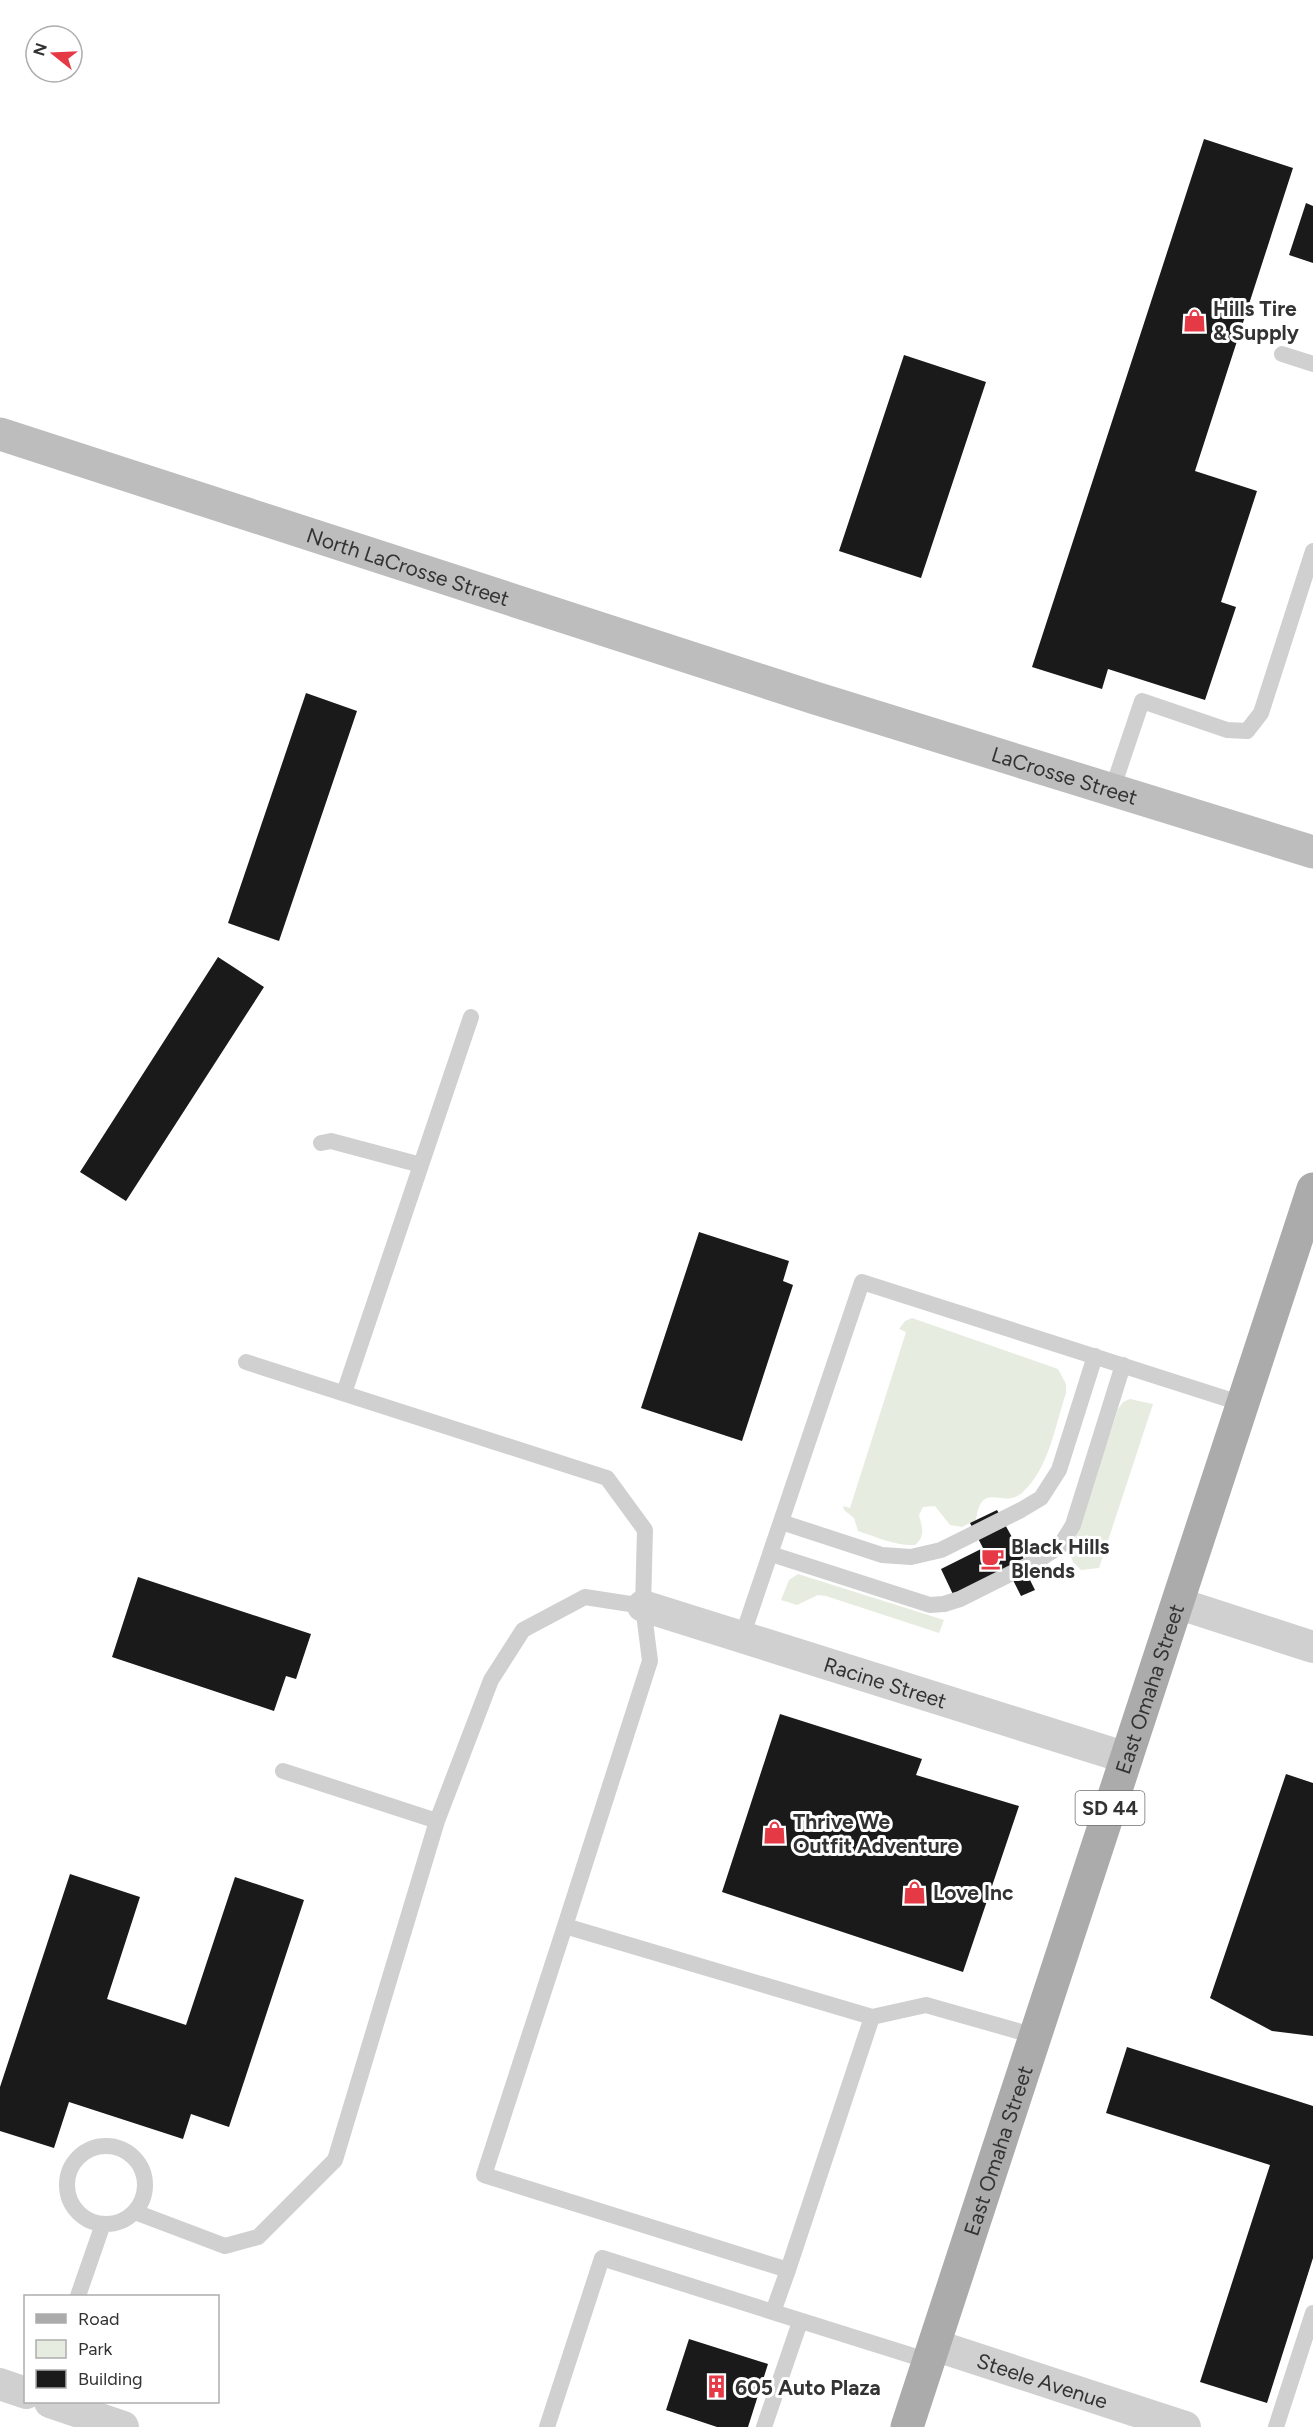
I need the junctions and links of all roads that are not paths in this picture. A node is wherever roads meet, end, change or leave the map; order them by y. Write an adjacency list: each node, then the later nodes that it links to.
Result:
1 (1282, 354): 2 (lane)
2 (1313, 364)
3 (0, 434): 5 (main road, North LaCrosse Street)
4 (1313, 551): 6 (lane)
5 (815, 698): 6 (main road, LaCrosse Street)
6 (1112, 790): 7 (main road, LaCrosse Street)
7 (1313, 852)
8 (471, 1017): 10 (lane)
9 (321, 1143): 10 (lane)
10 (421, 1165): 15 (lane)
11 (1313, 1190): 16 (main road, East Omaha Street / SD 44)
12 (1095, 1356): 14 (lane); 17 (lane); 17 (lane)
13 (246, 1362): 15 (lane)
14 (1123, 1365): 16 (lane); 18 (lane)
15 (344, 1393): 20 (lane)
16 (1242, 1404): 19 (main road, East Omaha Street / SD 44)
17 (781, 1522): 18 (lane)
18 (771, 1554): 21 (lane)
19 (1177, 1603): 22 (street); 23 (main road, East Omaha Street / SD 44)
20 (643, 1606): 21 (street, Racine Street); 25 (lane); 26 (lane)
21 (742, 1637): 23 (street, Racine Street)
22 (1313, 1647)
23 (1127, 1758): 28 (main road, East Omaha Street / SD 44)
24 (283, 1771): 25 (lane)
25 (437, 1821): 29 (lane)
26 (565, 1926): 27 (lane); 31 (lane)
27 (872, 2017): 28 (lane); 31 (lane)
28 (1035, 2036): 36 (main road, East Omaha Street / SD 44)
29 (135, 2212): 30 (lane); 30 (lane)
30 (103, 2224): 32 (lane)
31 (788, 2270): 33 (lane)
32 (78, 2295)
33 (773, 2312): 35 (lane); 41 (lane)
34 (1313, 2313): 45 (lane)
35 (800, 2322): 36 (lane); 42 (lane)
36 (931, 2353): 43 (main road, East Omaha Street / SD 44); 44 (street, Steele Avenue)
37 (0, 2384): 38 (street)
38 (24, 2392)
39 (53, 2403): 40 (street)
40 (123, 2427)
41 (547, 2427)
42 (764, 2427)
43 (908, 2427)
44 (1185, 2427)
45 (1276, 2427)

